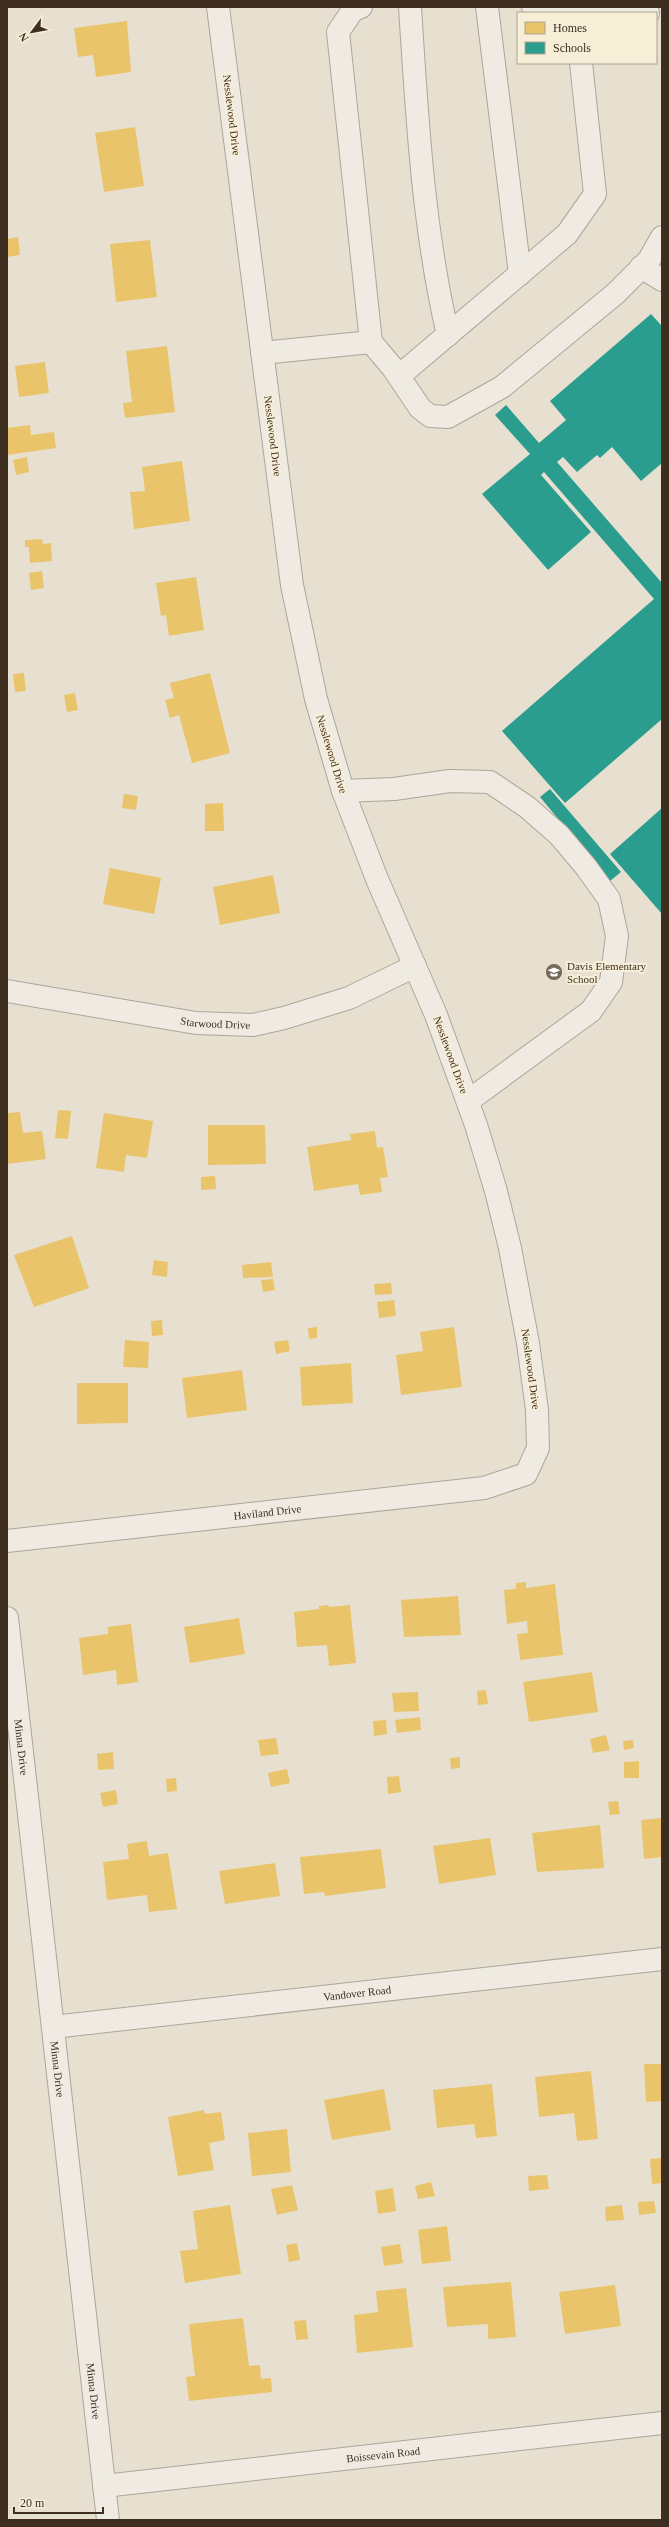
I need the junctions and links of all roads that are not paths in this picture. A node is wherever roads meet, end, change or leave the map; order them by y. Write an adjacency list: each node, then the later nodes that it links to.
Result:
1 (218, 7): 15 (street, Nesslewood Drive)
2 (361, 7): 14 (street)
3 (410, 7): 13 (street)
4 (487, 7): 11 (street)
5 (533, 7): 6 (street)
6 (575, 11): 7 (street)
7 (612, 12)
8 (581, 64): 11 (street)
9 (662, 237): 10 (street)
10 (641, 267): 12 (street); 16 (street)
11 (520, 274): 13 (street)
12 (662, 280)
13 (448, 335): 16 (street)
14 (371, 342): 15 (street); 16 (street)
15 (262, 352): 17 (street, Nesslewood Drive)
16 (399, 376)
17 (343, 792): 18 (street, Nesslewood Drive); 20 (street)
18 (415, 966): 19 (street, Starwood Drive); 20 (street, Nesslewood Drive)
19 (7, 991)
20 (468, 1102): 21 (street, Nesslewood Drive)
21 (526, 1474): 22 (street, Haviland Drive)
22 (7, 1541)
23 (7, 1618): 25 (street, Minna Drive)
24 (662, 1959): 25 (street, Vandover Road)
25 (53, 2027): 27 (street, Minna Drive)
26 (662, 2423): 27 (street, Boissevain Road)
27 (104, 2486): 28 (street, Minna Drive)
28 (108, 2520)

